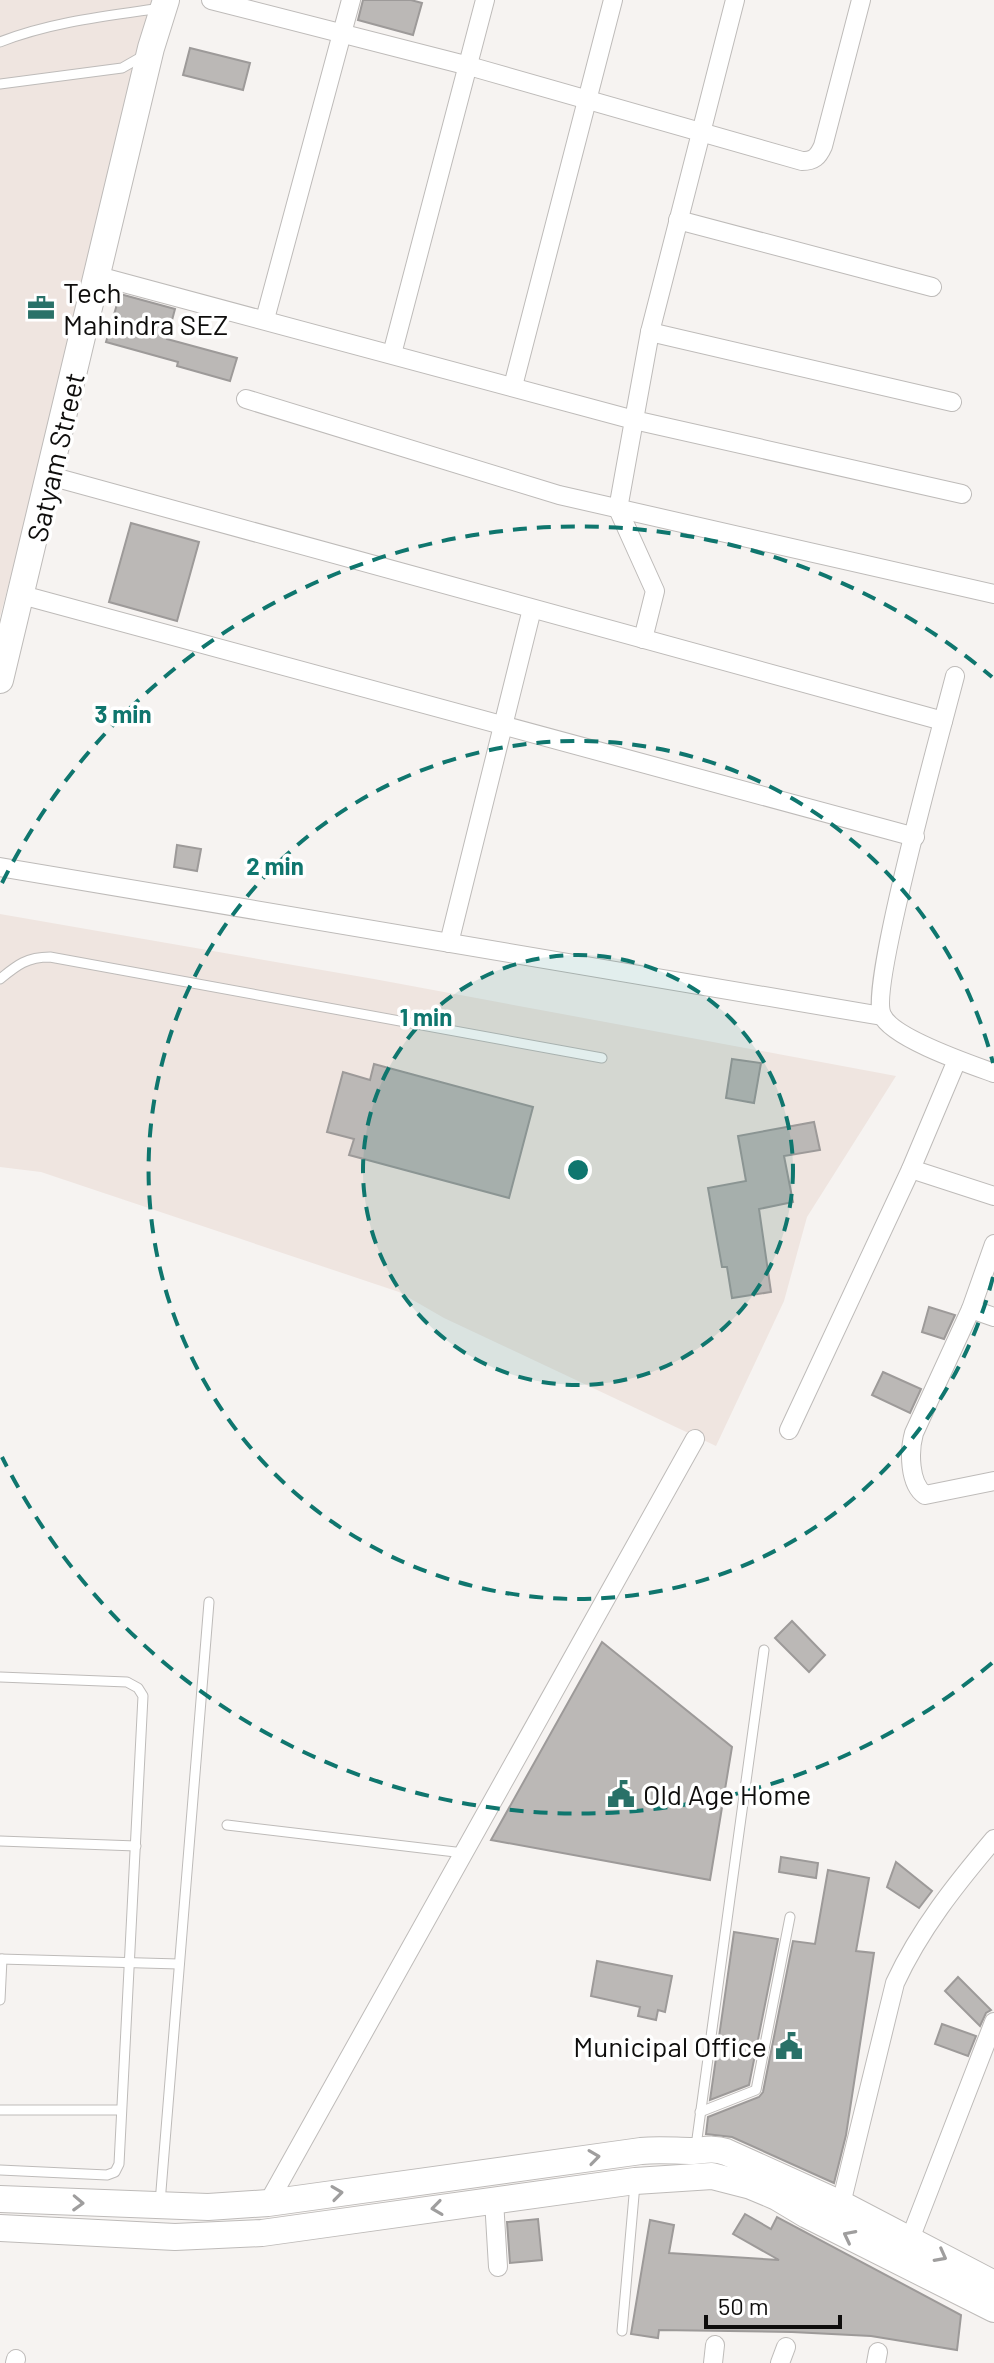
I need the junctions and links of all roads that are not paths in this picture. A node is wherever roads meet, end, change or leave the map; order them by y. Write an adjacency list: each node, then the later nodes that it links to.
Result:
1 (211, 0): 8 (street)
2 (351, 0): 8 (street)
3 (485, 0): 11 (street)
4 (613, 0): 13 (street)
5 (735, 0): 14 (street)
6 (861, 0): 14 (street)
7 (165, 4): 9 (lane); 10 (street, Satyam Street)
8 (342, 34): 11 (street); 18 (street)
9 (0, 42)
10 (151, 48): 12 (lane); 16 (street, Satyam Street)
11 (469, 66): 13 (street); 20 (street)
12 (0, 84)
13 (587, 99): 14 (street); 21 (street)
14 (701, 132): 15 (street)
15 (678, 220): 17 (street); 19 (street)
16 (98, 276): 18 (street); 25 (street, Satyam Street)
17 (932, 287)
18 (265, 319): 20 (street)
19 (650, 332): 23 (street); 24 (street)
20 (392, 354): 21 (street)
21 (513, 386): 24 (street)
22 (246, 399): 27 (street)
23 (952, 402)
24 (634, 420): 26 (street); 27 (street)
25 (50, 476): 29 (street, Satyam Street); 30 (street)
26 (962, 494)
27 (618, 509): 28 (street); 31 (street)
28 (994, 594)
29 (22, 595): 33 (street, Satyam Street); 35 (street)
30 (532, 609): 31 (street); 35 (street)
31 (643, 639): 34 (street)
32 (955, 676): 34 (street)
33 (0, 680)
34 (943, 721): 36 (street)
35 (505, 726): 36 (street); 38 (street)
36 (915, 837): 40 (street)
37 (0, 867): 38 (street)
38 (449, 943): 40 (street)
39 (0, 979): 41 (lane)
40 (882, 1016): 42 (street)
41 (602, 1058)
42 (957, 1060): 43 (street); 44 (street)
43 (994, 1073)
44 (911, 1169): 45 (street); 49 (street)
45 (994, 1196)
46 (994, 1244): 47 (street)
47 (971, 1309): 48 (street); 51 (street)
48 (994, 1317)
49 (789, 1430)
50 (695, 1439): 59 (street)
51 (994, 1481)
52 (209, 1602): 63 (lane)
53 (764, 1650): 68 (lane)
54 (0, 1677): 58 (lane)
55 (227, 1825): 59 (lane)
56 (994, 1839): 76 (street)
57 (0, 1841): 58 (lane)
58 (136, 1846): 62 (lane)
59 (464, 1853): 75 (street)
60 (790, 1917): 68 (lane)
61 (1, 1959): 62 (lane); 64 (lane)
62 (129, 1964): 63 (lane); 67 (lane)
63 (179, 1964): 77 (lane)
64 (0, 2000)
65 (994, 2022): 80 (street)
66 (0, 2110): 67 (lane)
67 (121, 2110): 70 (lane)
68 (700, 2112): 69 (lane)
69 (695, 2151): 71 (street); 75 (street, one-way to 69); 76 (street)
70 (0, 2170)
71 (690, 2178): 72 (street); 83 (street, one-way to 71)
72 (635, 2181): 74 (street); 84 (lane)
73 (0, 2199): 77 (street, one-way to 77)
74 (494, 2200): 79 (street, one-way to 79); 81 (street)
75 (268, 2203): 77 (street)
76 (841, 2204): 80 (street)
77 (167, 2206): 79 (street)
78 (0, 2228): 79 (street)
79 (175, 2237)
80 (910, 2239): 82 (street, one-way to 82)
81 (498, 2267)
82 (994, 2284)
83 (994, 2309)
84 (622, 2331)

